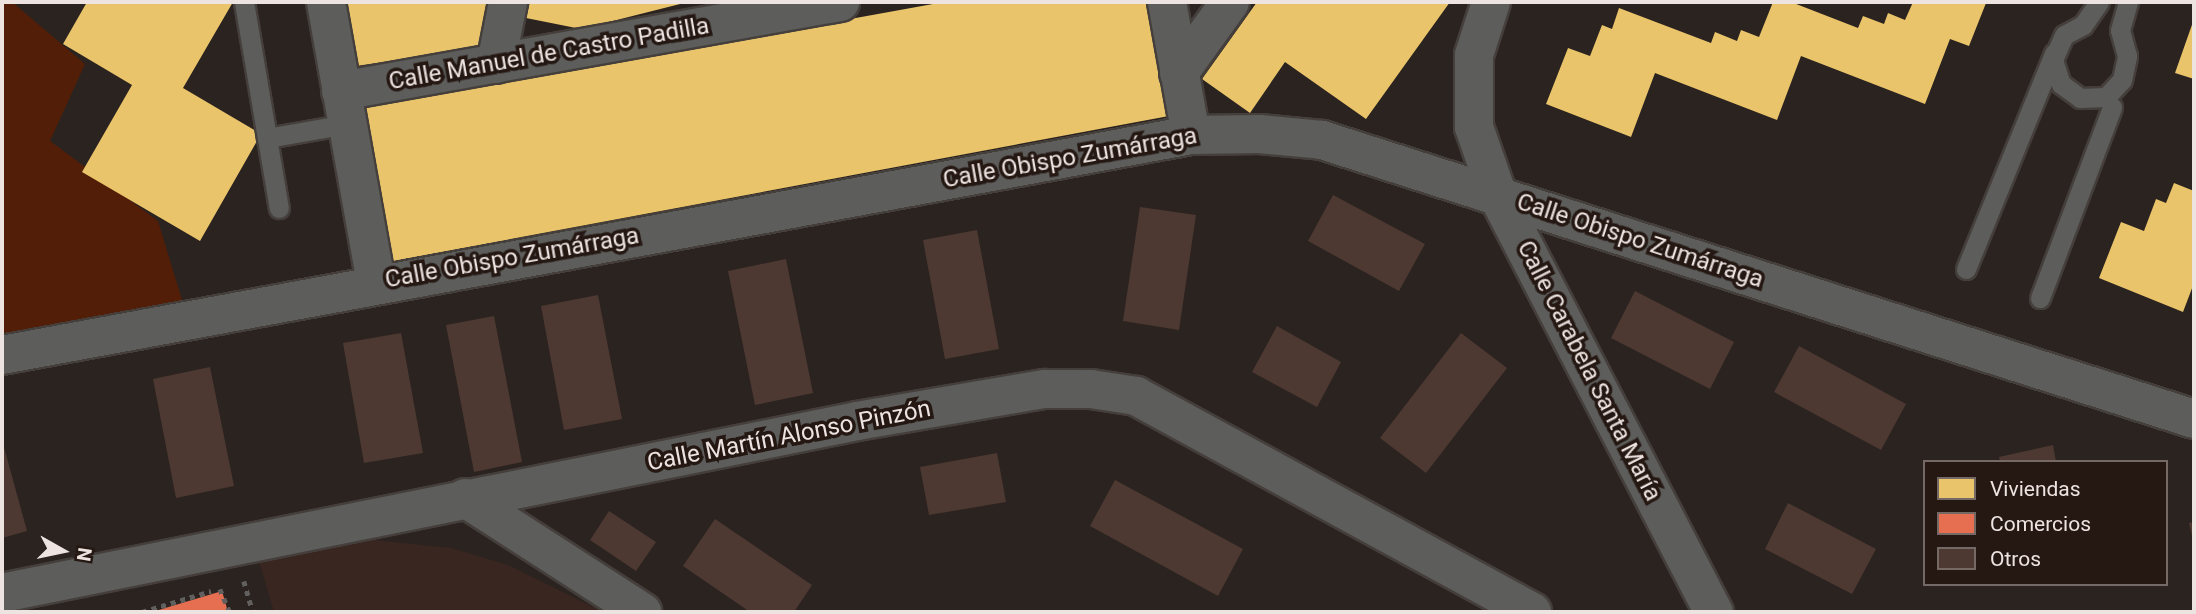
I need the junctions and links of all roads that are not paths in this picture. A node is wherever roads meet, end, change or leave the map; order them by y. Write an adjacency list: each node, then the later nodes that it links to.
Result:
1 (244, 2): 17 (lane)
2 (326, 2): 15 (street)
3 (508, 2): 12 (street)
4 (840, 2): 10 (street, Calle Manuel de Castro Padilla)
5 (1167, 2): 13 (street)
6 (1230, 2): 13 (street)
7 (1491, 2): 18 (street, Calle Carabela Santa María)
8 (2099, 2): 11 (lane)
9 (2128, 2): 11 (lane)
10 (704, 14): 12 (street, Calle Manuel de Castro Padilla)
11 (2056, 47): 20 (lane)
12 (496, 64): 15 (street, Calle Manuel de Castro Padilla)
13 (1180, 73): 16 (street)
14 (2112, 107): 22 (lane)
15 (344, 108): 17 (lane); 21 (street)
16 (1191, 135): 18 (street, Calle Obispo Zumárraga); 21 (street, Calle Obispo Zumárraga)
17 (267, 138): 19 (lane)
18 (1498, 196): 24 (street, Calle Obispo Zumárraga); 29 (street, Calle Carabela Santa María)
19 (279, 208)
20 (1966, 269)
21 (376, 282): 23 (street, Calle Obispo Zumárraga)
22 (2040, 298)
23 (2, 355)
24 (2194, 419)
25 (465, 498): 26 (street, Calle Martín Alonso Pinzón); 27 (street); 28 (street, Calle Martín Alonso Pinzón)
26 (2, 593)
27 (642, 612)
28 (1532, 612)
29 (1714, 612)

